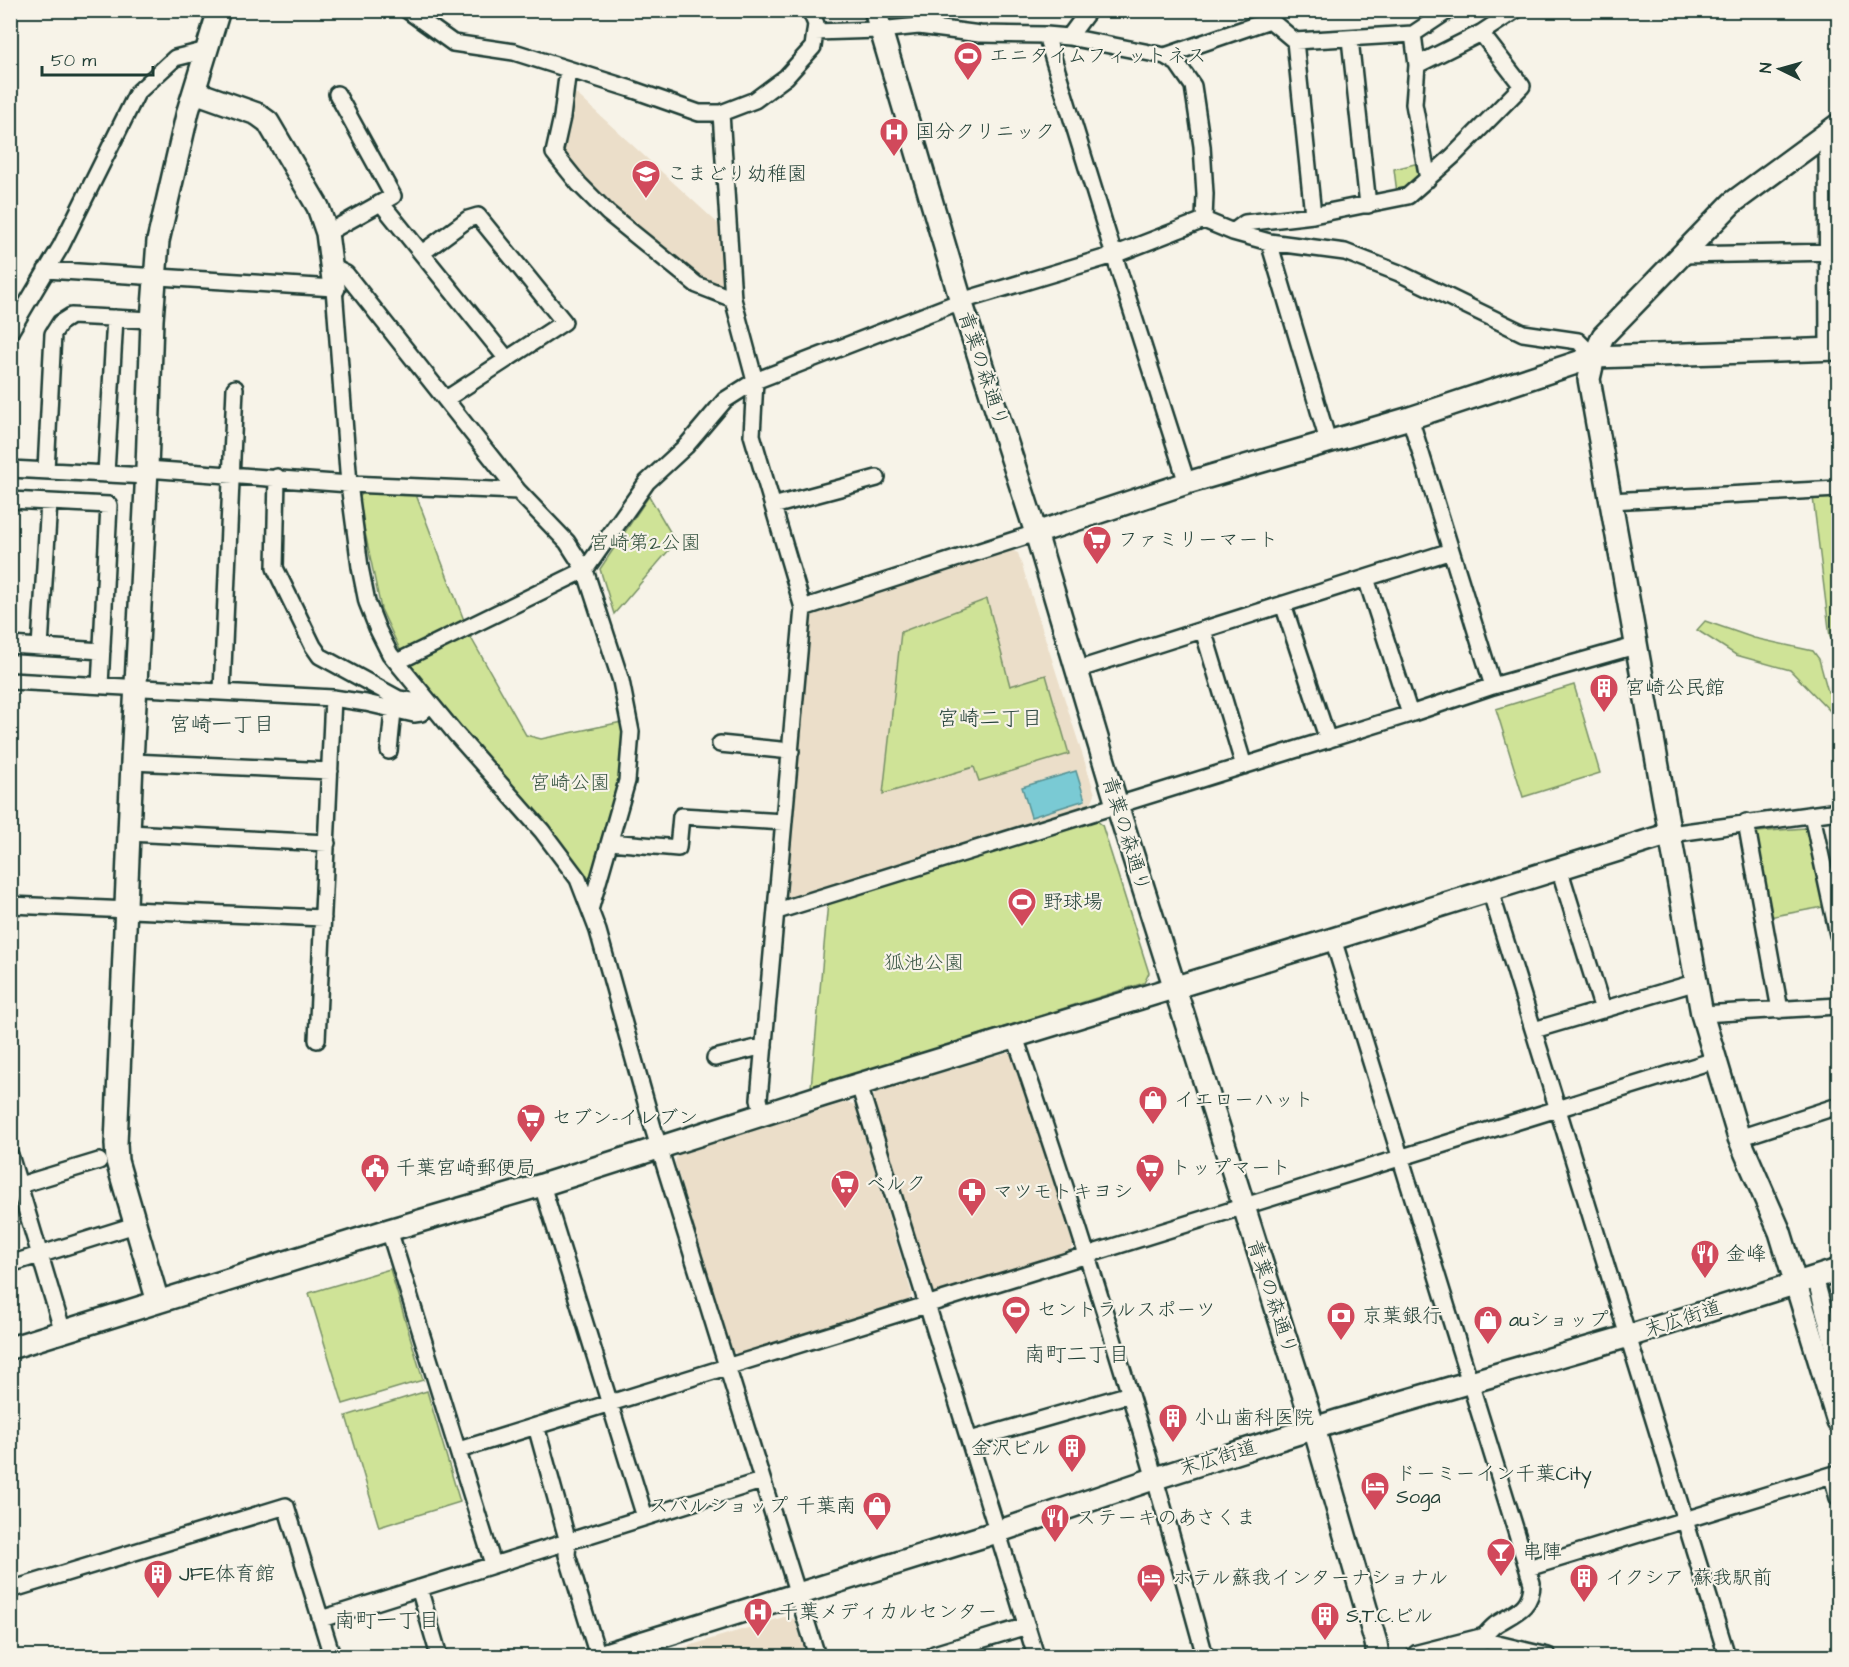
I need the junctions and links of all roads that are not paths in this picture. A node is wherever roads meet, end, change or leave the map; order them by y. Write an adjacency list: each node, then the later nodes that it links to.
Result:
1 (219, 10): 15 (street)
2 (407, 10): 18 (street)
3 (810, 10): 8 (street)
4 (1089, 10): 12 (street)
5 (1449, 10): 10 (street)
6 (1516, 10): 9 (street)
7 (877, 20): 8 (street); 11 (street); 39 (street, 青葉の森通り)
8 (815, 32): 21 (street)
9 (1481, 33): 17 (street); 23 (street)
10 (1413, 34): 13 (street); 17 (street)
11 (1047, 35): 12 (street); 33 (street)
12 (1069, 37): 16 (street)
13 (1350, 39): 14 (street); 25 (street)
14 (1296, 41): 16 (street); 26 (street)
15 (207, 50): 19 (street); 35 (street)
16 (1165, 56): 27 (street)
17 (1417, 66): 23 (street)
18 (568, 69): 21 (street); 38 (street)
19 (195, 92): 29 (street); 36 (street)
20 (337, 94): 24 (street)
21 (721, 113): 38 (street)
22 (1833, 140): 31 (street); 34 (street)
23 (1428, 179): 25 (street)
24 (381, 203): 29 (street); 32 (street)
25 (1368, 205): 26 (street)
26 (1313, 215): 28 (street)
27 (1204, 220): 28 (street); 33 (street)
28 (1233, 232): 30 (street)
29 (327, 233): 37 (street)
30 (1269, 242): 44 (street); 50 (street)
31 (1833, 252): 34 (street); 43 (street)
32 (422, 253): 45 (street); 45 (street)
33 (1114, 255): 39 (street); 58 (street)
34 (1681, 255): 44 (street)
35 (46, 270): 36 (street); 42 (street)
36 (155, 278): 37 (street); 41 (street)
37 (333, 278): 48 (street); 59 (street)
38 (733, 299): 46 (street)
39 (961, 301): 46 (street); 66 (street, 青葉の森通り)
40 (115, 318): 41 (street); 52 (street); 54 (street)
41 (152, 320): 53 (street)
42 (11, 330)
43 (1833, 349): 44 (street)
44 (1594, 357): 49 (street); 63 (street)
45 (507, 359): 48 (street)
46 (755, 381): 65 (street); 68 (street)
47 (235, 388): 55 (street)
48 (446, 399): 61 (street)
49 (1410, 418): 50 (street); 67 (street)
50 (1329, 441): 58 (street)
51 (10, 469): 52 (street)
52 (46, 470): 54 (street)
53 (147, 472): 54 (street); 55 (street); 82 (street)
54 (106, 473)
55 (232, 475): 56 (street); 83 (street)
56 (277, 477): 59 (street); 85 (street)
57 (877, 478): 65 (street)
58 (1187, 483): 66 (street)
59 (349, 484): 61 (street); 77 (street)
60 (1839, 489): 63 (street)
61 (518, 491): 68 (street)
62 (10, 500): 64 (street)
63 (1610, 501): 74 (street)
64 (49, 502): 75 (street); 76 (street)
65 (773, 506): 71 (street)
66 (1036, 532): 71 (street); 78 (street, 青葉の森通り)
67 (1451, 551): 69 (street); 81 (street)
68 (585, 570): 77 (street); 102 (street)
69 (1366, 578): 70 (street); 87 (street)
70 (1283, 604): 72 (street); 88 (street)
71 (803, 608): 90 (street)
72 (1203, 630): 78 (street); 93 (street)
73 (10, 645): 75 (street)
74 (1635, 646): 81 (street); 101 (street)
75 (40, 647): 76 (street)
76 (102, 651): 80 (street)
77 (397, 662): 85 (street)
78 (1077, 670): 95 (street, 青葉の森通り)
79 (10, 681): 80 (street)
80 (100, 686): 82 (street)
81 (1493, 687): 87 (street)
82 (137, 688): 83 (street); 92 (street)
83 (222, 692): 84 (street)
84 (333, 698): 86 (street); 94 (street)
85 (431, 704): 86 (street); 108 (street)
86 (393, 711): 91 (street)
87 (1410, 714): 88 (street)
88 (1328, 740): 93 (street)
89 (720, 744): 90 (street)
90 (791, 750): 98 (street)
91 (388, 751)
92 (132, 762): 94 (street); 100 (street)
93 (1244, 766): 95 (street)
94 (330, 771): 103 (street)
95 (1117, 805): 109 (street); 114 (street, 青葉の森通り)
96 (1839, 811): 97 (street)
97 (1812, 815): 99 (street); 111 (street)
98 (784, 822): 102 (street); 109 (street)
99 (1746, 822): 101 (street); 117 (street)
100 (129, 833): 103 (street); 107 (street)
101 (1670, 834): 104 (street); 113 (street)
102 (610, 842): 108 (street)
103 (327, 843): 110 (street)
104 (1559, 868): 105 (street); 116 (street)
105 (1490, 890): 112 (street); 119 (street)
106 (10, 905): 107 (street)
107 (125, 910): 110 (street); 137 (street)
108 (590, 910): 130 (street)
109 (777, 911): 122 (street)
110 (323, 918): 121 (street)
111 (1839, 935)
112 (1333, 939): 114 (street); 132 (street)
113 (1697, 982): 116 (street); 118 (street)
114 (1174, 987): 120 (street); 136 (street, 青葉の森通り)
115 (1839, 1006): 117 (street)
116 (1604, 1010): 119 (street)
117 (1780, 1010): 118 (street)
118 (1702, 1014): 124 (street)
119 (1534, 1030): 127 (street)
120 (1015, 1037): 125 (street); 140 (street)
121 (317, 1040)
122 (764, 1046): 123 (street); 128 (street)
123 (715, 1058)
124 (1714, 1060): 127 (street); 129 (street)
125 (859, 1084): 128 (street); 145 (street)
126 (1839, 1106): 129 (street)
127 (1559, 1109): 132 (street); 147 (street)
128 (763, 1114): 130 (street)
129 (1739, 1138): 143 (street)
130 (659, 1147): 134 (street); 150 (street)
131 (10, 1155): 135 (street)
132 (1400, 1159): 136 (street); 151 (street)
133 (99, 1161): 135 (street)
134 (542, 1185): 138 (street); 153 (street)
135 (14, 1186): 139 (street)
136 (1243, 1207): 140 (street); 156 (street, 青葉の森通り)
137 (135, 1225): 139 (street); 144 (street)
138 (389, 1230): 144 (street); 158 (street)
139 (40, 1255): 141 (street); 146 (street)
140 (1087, 1256): 145 (street); 152 (street)
141 (10, 1264)
142 (1839, 1270): 143 (street, 末広街道)
143 (1805, 1280): 147 (street, 末広街道); 149 (street); 154 (street)
144 (158, 1302): 146 (street)
145 (926, 1305): 150 (street); 157 (street)
146 (63, 1332): 148 (street)
147 (1629, 1336): 151 (street, 末広街道); 164 (street)
148 (10, 1348)
149 (1839, 1364)
150 (727, 1367): 153 (street); 161 (street)
151 (1471, 1384): 156 (street, 末広街道); 168 (street)
152 (1130, 1394): 157 (street); 160 (street)
153 (610, 1403): 155 (street); 163 (street)
154 (1839, 1422)
155 (536, 1426): 158 (street); 166 (street)
156 (1314, 1428): 160 (street, 末広街道); 182 (street, 青葉の森通り)
157 (970, 1440): 165 (street)
158 (459, 1450): 167 (street)
159 (1835, 1474): 162 (street); 164 (street)
160 (1156, 1478): 165 (street, 末広街道); 181 (street)
161 (761, 1481): 163 (street); 171 (street)
162 (1839, 1497)
163 (645, 1516): 166 (street)
164 (1687, 1521): 168 (street); 185 (street)
165 (997, 1532): 171 (street, 末広街道); 173 (street)
166 (568, 1542): 167 (street); 178 (street)
167 (493, 1564): 169 (street)
168 (1528, 1568): 174 (street)
169 (419, 1588): 172 (street); 177 (street)
170 (10, 1590): 172 (street)
171 (796, 1594): 178 (street, 末広街道); 179 (street)
172 (321, 1619): 176 (street)
173 (1027, 1626): 175 (street); 180 (street)
174 (1481, 1640): 183 (street); 184 (street)
175 (934, 1654)
176 (332, 1656)
177 (439, 1656)
178 (599, 1656)
179 (817, 1656)
180 (1036, 1656)
181 (1205, 1656)
182 (1378, 1656)
183 (1418, 1656)
184 (1548, 1656)
185 (1727, 1656)

